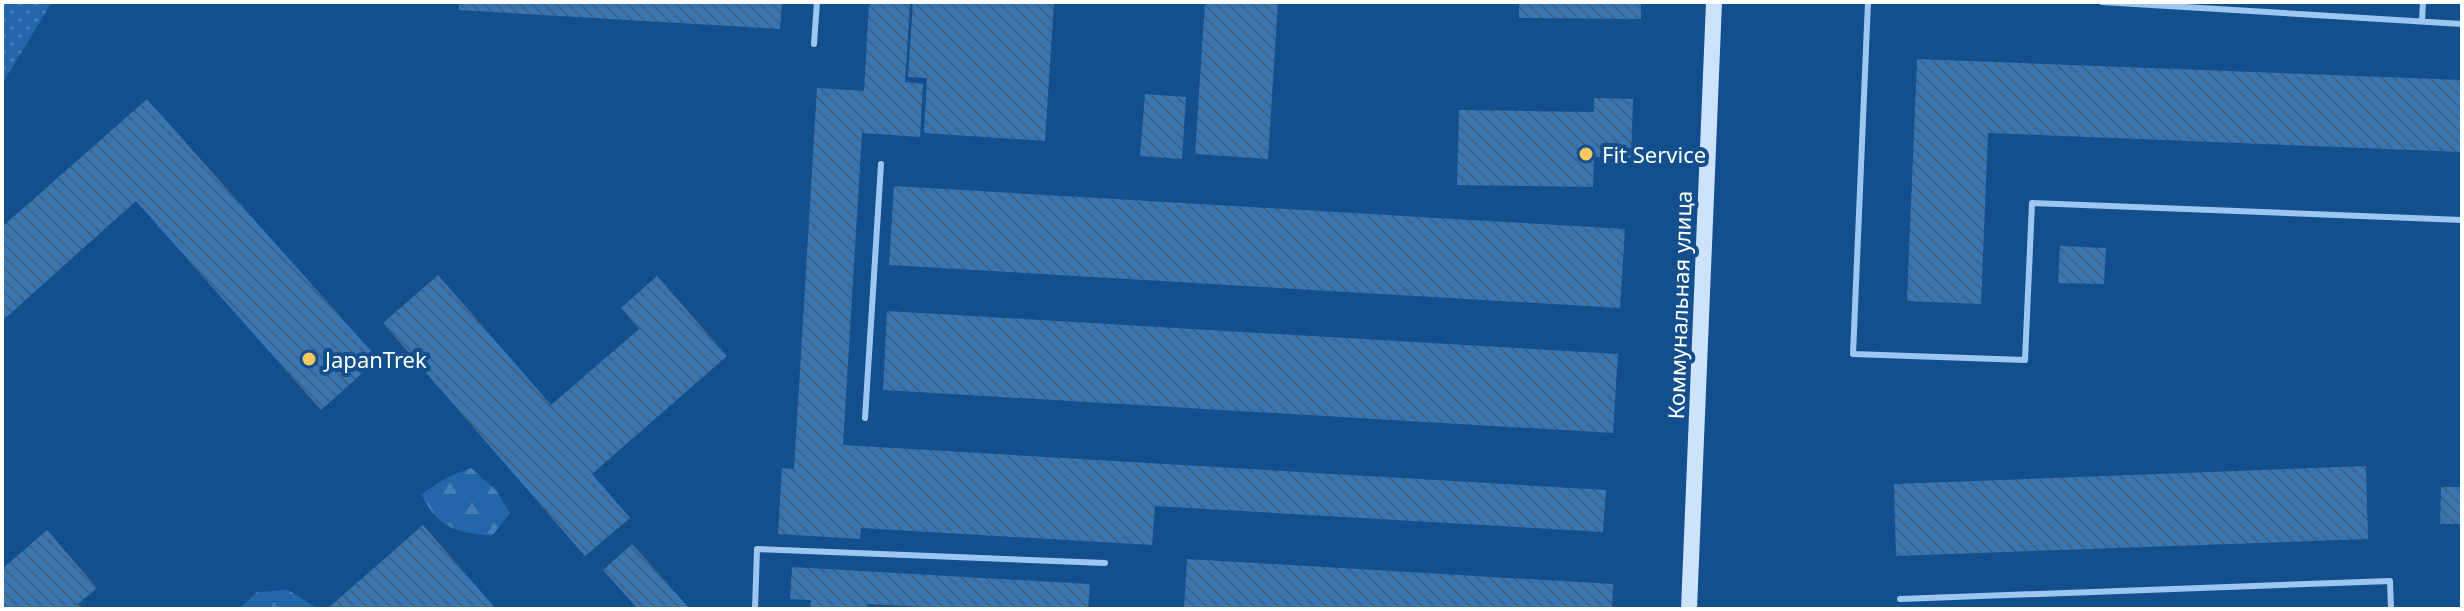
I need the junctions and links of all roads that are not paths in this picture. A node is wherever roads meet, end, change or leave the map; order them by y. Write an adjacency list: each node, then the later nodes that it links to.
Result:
1 (817, 2): 9 (lane)
2 (1714, 2): 16 (street, Коммунальная улица)
3 (1868, 2): 11 (lane)
4 (2102, 2): 6 (lane)
5 (2423, 2): 7 (lane)
6 (2177, 4): 7 (lane)
7 (2422, 21): 8 (lane)
8 (2462, 24)
9 (814, 44)
10 (881, 164): 12 (lane)
11 (2462, 220)
12 (865, 418)
13 (1105, 563): 15 (lane)
14 (1900, 599): 17 (lane)
15 (755, 609)
16 (1689, 609)
17 (2391, 609)

